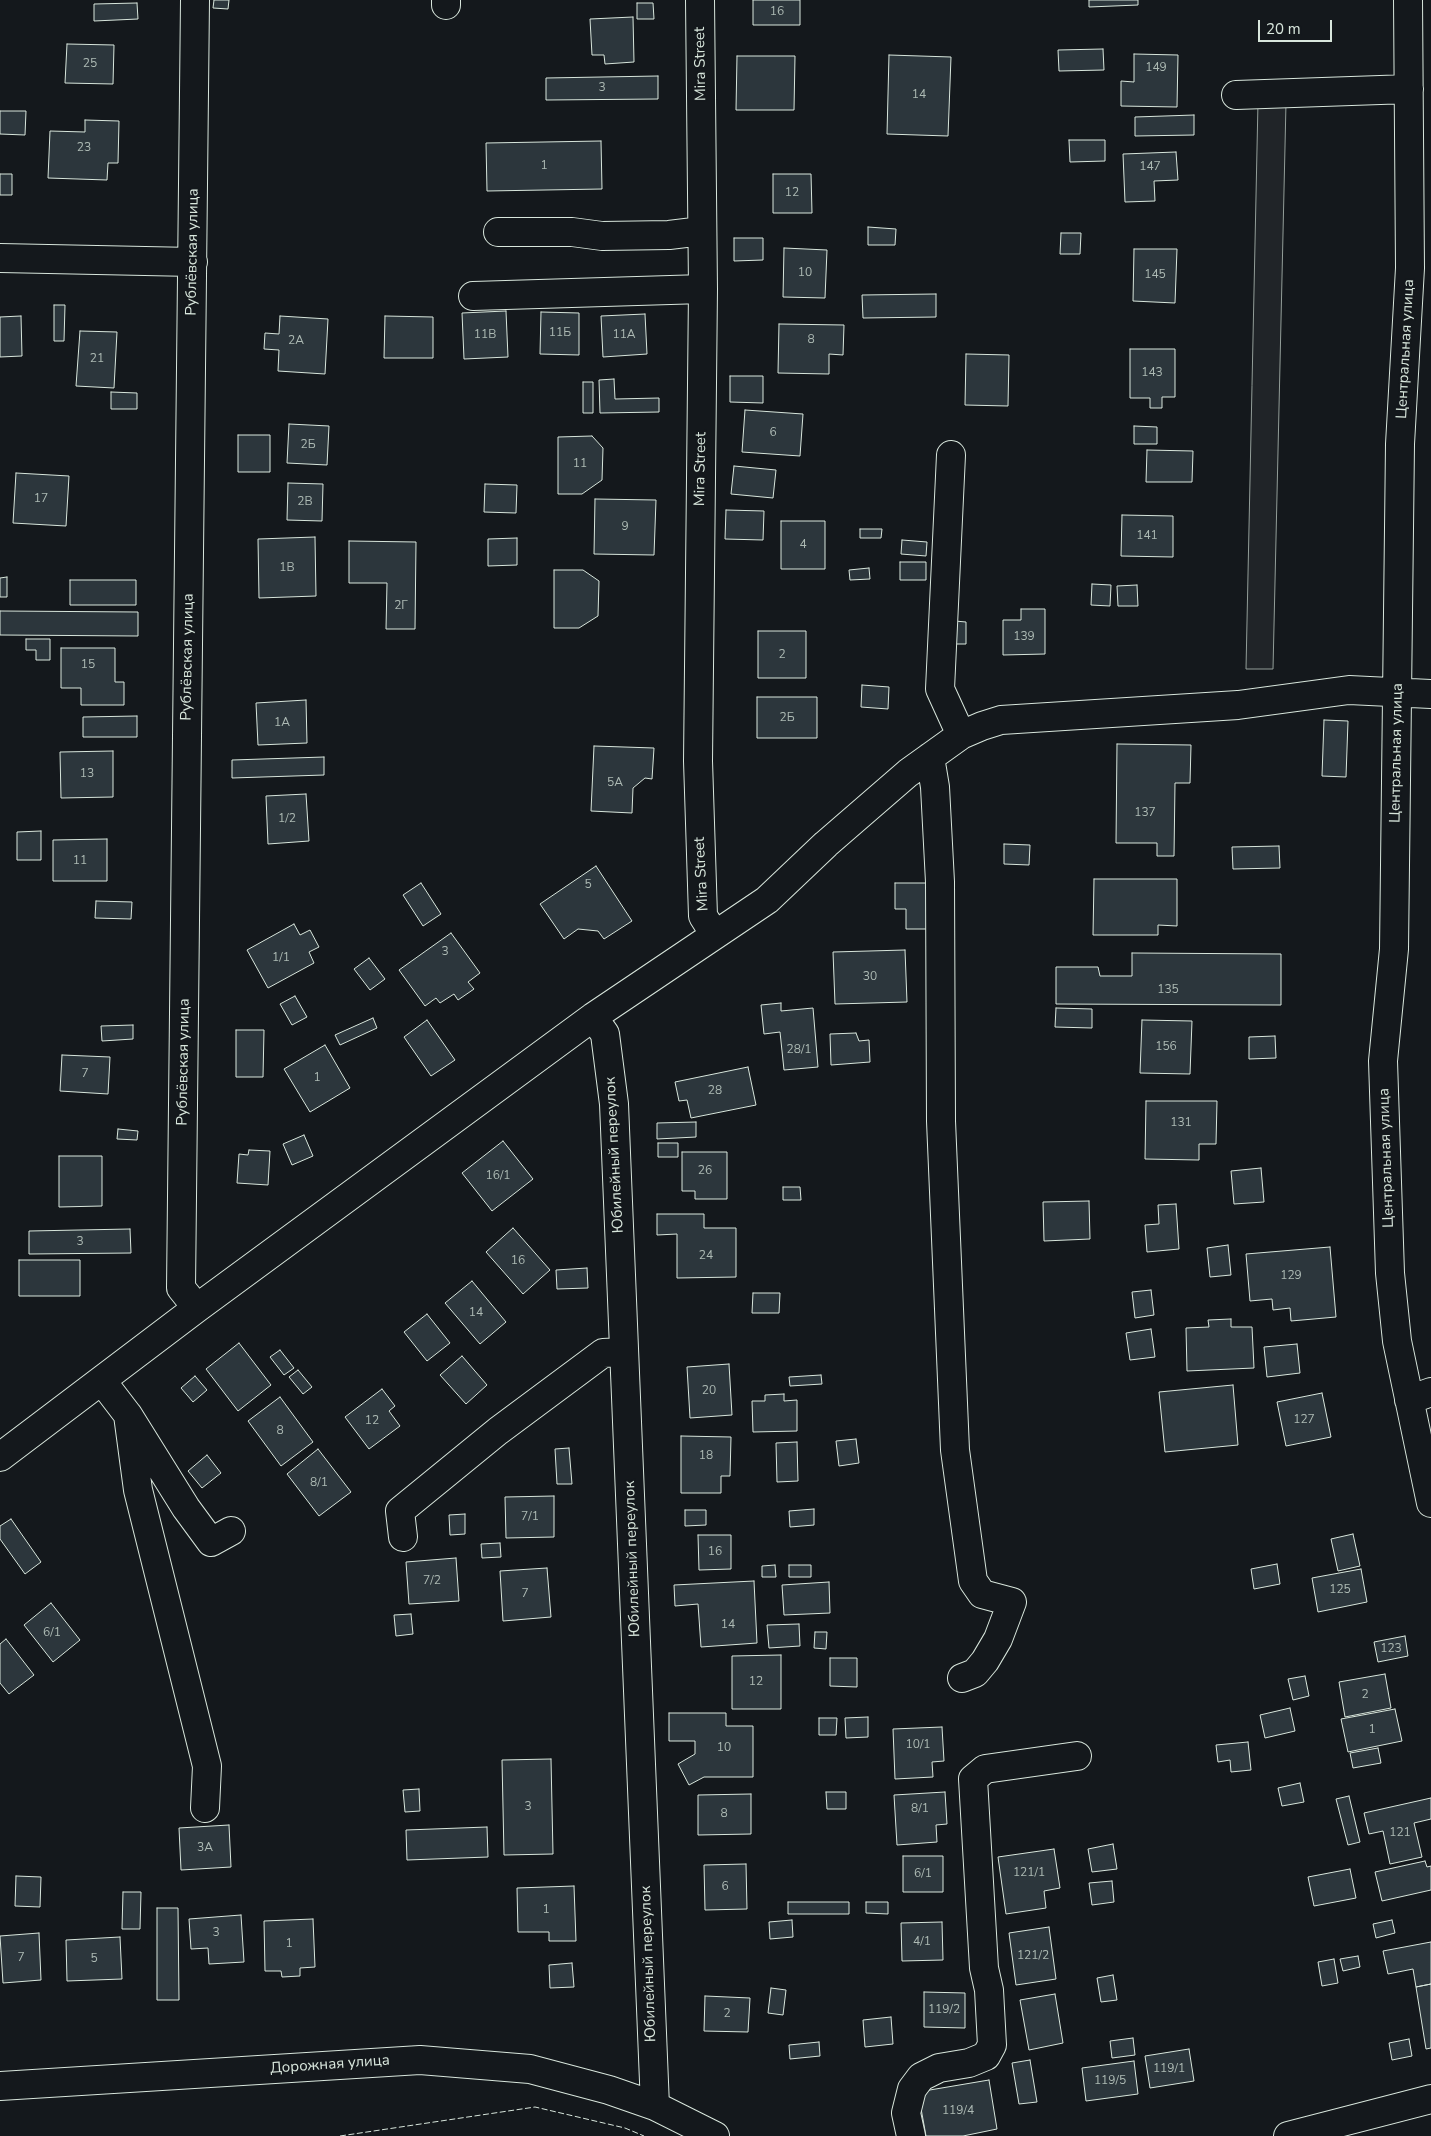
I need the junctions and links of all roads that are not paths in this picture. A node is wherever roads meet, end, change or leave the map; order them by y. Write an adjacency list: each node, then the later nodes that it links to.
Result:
1 (195, 0): 9 (street, Рублёвская улица)
2 (700, 0): 7 (street, Mira Street)
3 (1408, 0): 4 (street, Центральная улица)
4 (1409, 89): 5 (street); 10 (street, Центральная улица)
5 (1236, 95)
6 (498, 232): 7 (street)
7 (702, 232): 11 (street, Mira Street)
8 (0, 258): 9 (street)
9 (193, 262): 20 (street, Рублёвская улица)
10 (1420, 269): 14 (street, Центральная улица)
11 (703, 289): 12 (street); 18 (street, Mira Street)
12 (473, 296)
13 (951, 454): 16 (street)
14 (1398, 692): 15 (street); 16 (street); 23 (street, Центральная улица)
15 (1431, 694)
16 (961, 735): 17 (street)
17 (930, 757): 18 (street); 29 (street)
18 (715, 935): 19 (street)
19 (593, 1017): 20 (street); 21 (street, Юбилейный переулок)
20 (197, 1308): 22 (street)
21 (624, 1352): 28 (street); 34 (street, Юбилейный переулок)
22 (102, 1381): 24 (street); 25 (street)
23 (1420, 1396): 26 (street, Центральная улица)
24 (128, 1415): 27 (street); 31 (street)
25 (0, 1457)
26 (1431, 1503)
27 (232, 1531)
28 (403, 1537)
29 (962, 1678)
30 (1077, 1756): 36 (street)
31 (205, 1808)
32 (0, 2086): 34 (street, Дорожная улица)
33 (1431, 2099): 37 (street)
34 (655, 2106): 35 (street, Дорожная улица)
35 (715, 2136)
36 (911, 2136)
37 (1288, 2136)

